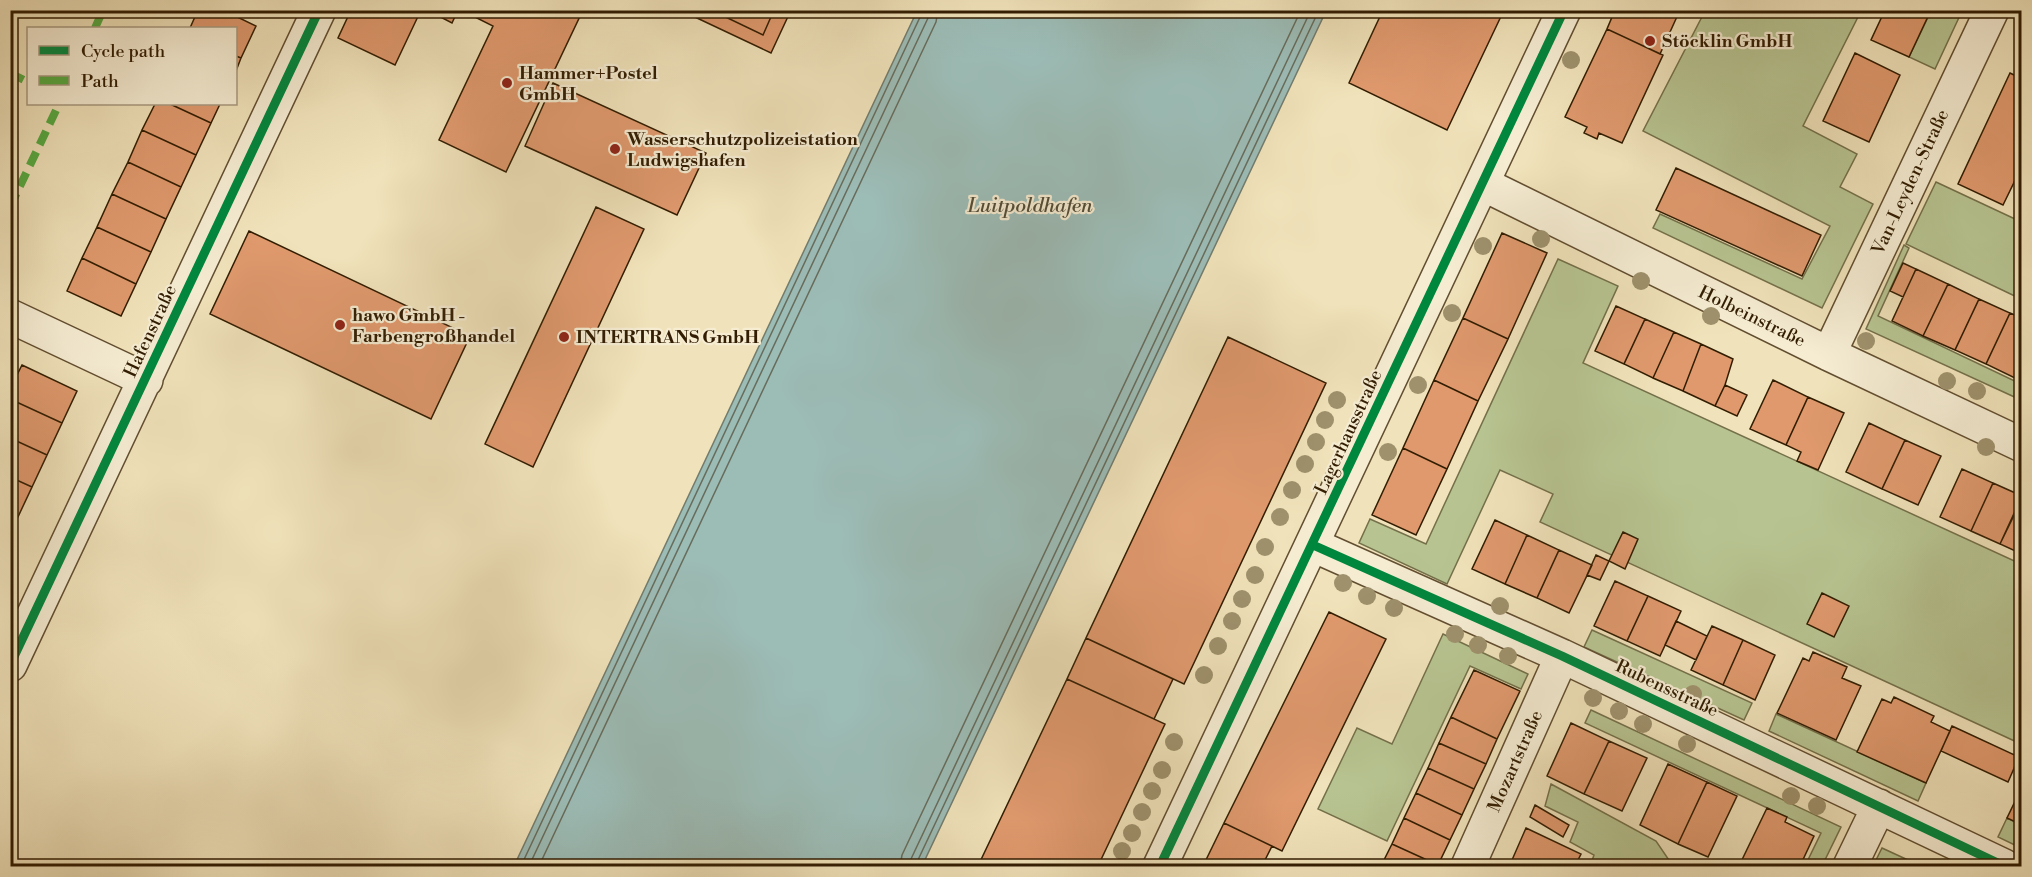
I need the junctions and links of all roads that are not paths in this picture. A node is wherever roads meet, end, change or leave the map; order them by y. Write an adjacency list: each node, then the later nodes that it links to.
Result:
1 (319, 10): 7 (street, Hafenstraße)
2 (1564, 10): 4 (street, Lagerhausstraße)
3 (1992, 10): 6 (street, Van-Leyden-Straße)
4 (1484, 184): 6 (street, Holbeinstraße); 9 (street, Lagerhausstraße)
5 (10, 316): 7 (street)
6 (1828, 354): 8 (street, Holbeinstraße)
7 (146, 380): 11 (street, Hafenstraße)
8 (2022, 445)
9 (1313, 545): 10 (street, Rubensstraße); 13 (street, Lagerhausstraße)
10 (1562, 656): 12 (street, Rubensstraße); 14 (street, Mozartstraße)
11 (10, 665)
12 (1879, 806): 15 (street); 16 (street, Rubensstraße)
13 (1160, 867)
14 (1468, 867)
15 (1850, 867)
16 (2004, 867)

